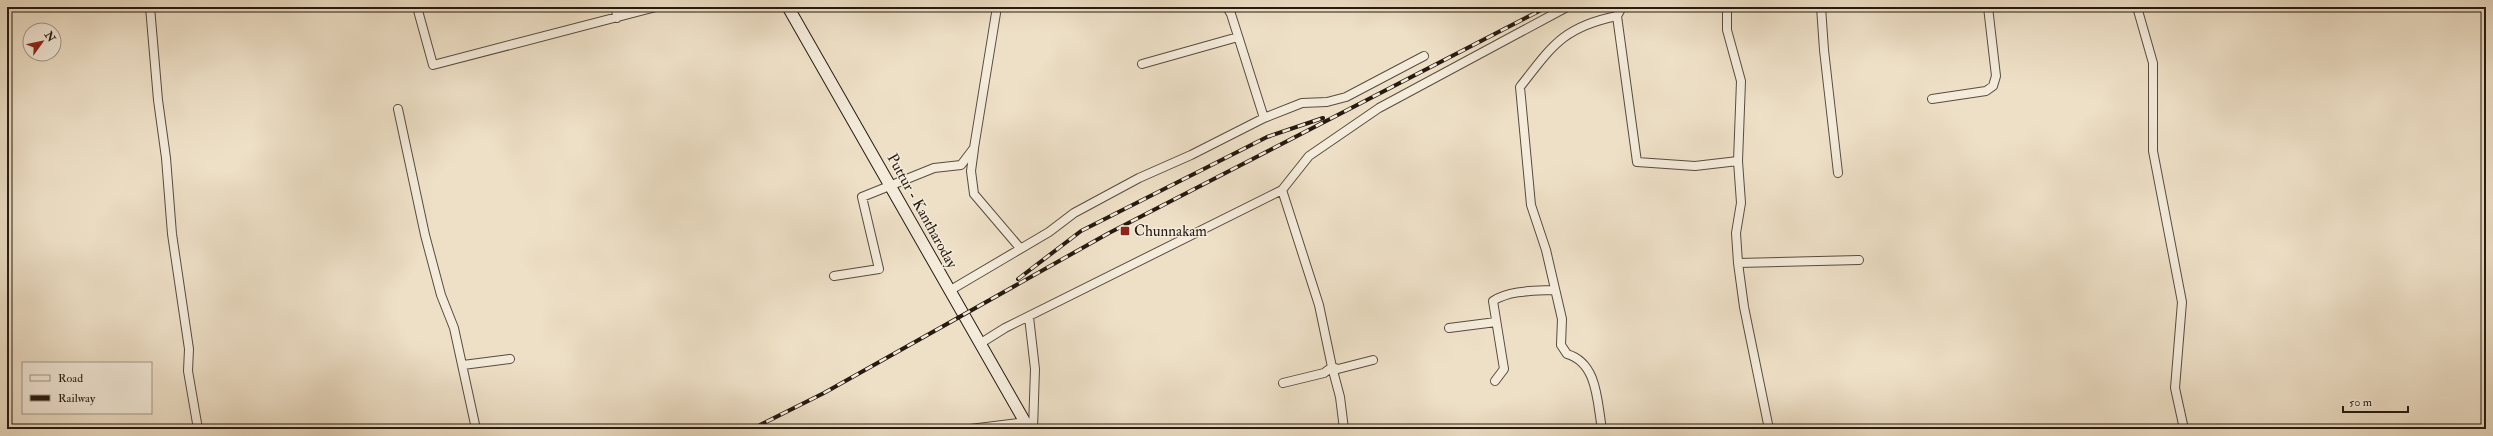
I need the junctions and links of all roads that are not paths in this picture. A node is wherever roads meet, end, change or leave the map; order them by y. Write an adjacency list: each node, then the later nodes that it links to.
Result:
1 (150, 7): 44 (street)
2 (417, 7): 15 (street)
3 (616, 7): 15 (street)
4 (656, 7): 15 (street)
5 (788, 7): 25 (main road, Puttur - Kantharoday)
6 (997, 7): 22 (street)
7 (1227, 7): 16 (street)
8 (1567, 7): 26 (street)
9 (1622, 7): 14 (street)
10 (1727, 7): 23 (street)
11 (1821, 7): 24 (street)
12 (1988, 7): 19 (street)
13 (2136, 7): 50 (street)
14 (1617, 16): 23 (street); 31 (street)
15 (617, 18)
16 (1238, 37): 18 (street); 21 (street)
17 (1424, 56): 21 (street)
18 (1142, 64)
19 (1932, 99)
20 (398, 109): 39 (street)
21 (1264, 118): 27 (street)
22 (974, 148): 25 (street); 27 (street)
23 (1738, 161): 29 (street)
24 (1838, 173)
25 (892, 186): 30 (street); 32 (main road, Puttur - Kantharoday)
26 (1282, 190): 33 (street); 40 (street)
27 (1020, 248): 32 (street)
28 (1859, 260): 29 (street)
29 (1738, 263): 49 (street)
30 (834, 276)
31 (1554, 290): 34 (street); 48 (street)
32 (949, 291): 36 (main road, Puttur - Kantharoday)
33 (1029, 317): 36 (street); 43 (street)
34 (1496, 322): 35 (street); 41 (street)
35 (1449, 328)
36 (981, 343): 43 (main road, Puttur - Kantharoday)
37 (510, 359): 39 (street)
38 (1373, 360): 40 (street)
39 (463, 365): 45 (street)
40 (1332, 367): 42 (street); 47 (street)
41 (1495, 381)
42 (1283, 384)
43 (1029, 427): 46 (street)
44 (198, 429)
45 (476, 429)
46 (970, 429)
47 (1344, 429)
48 (1602, 429)
49 (1769, 429)
50 (2184, 429)

